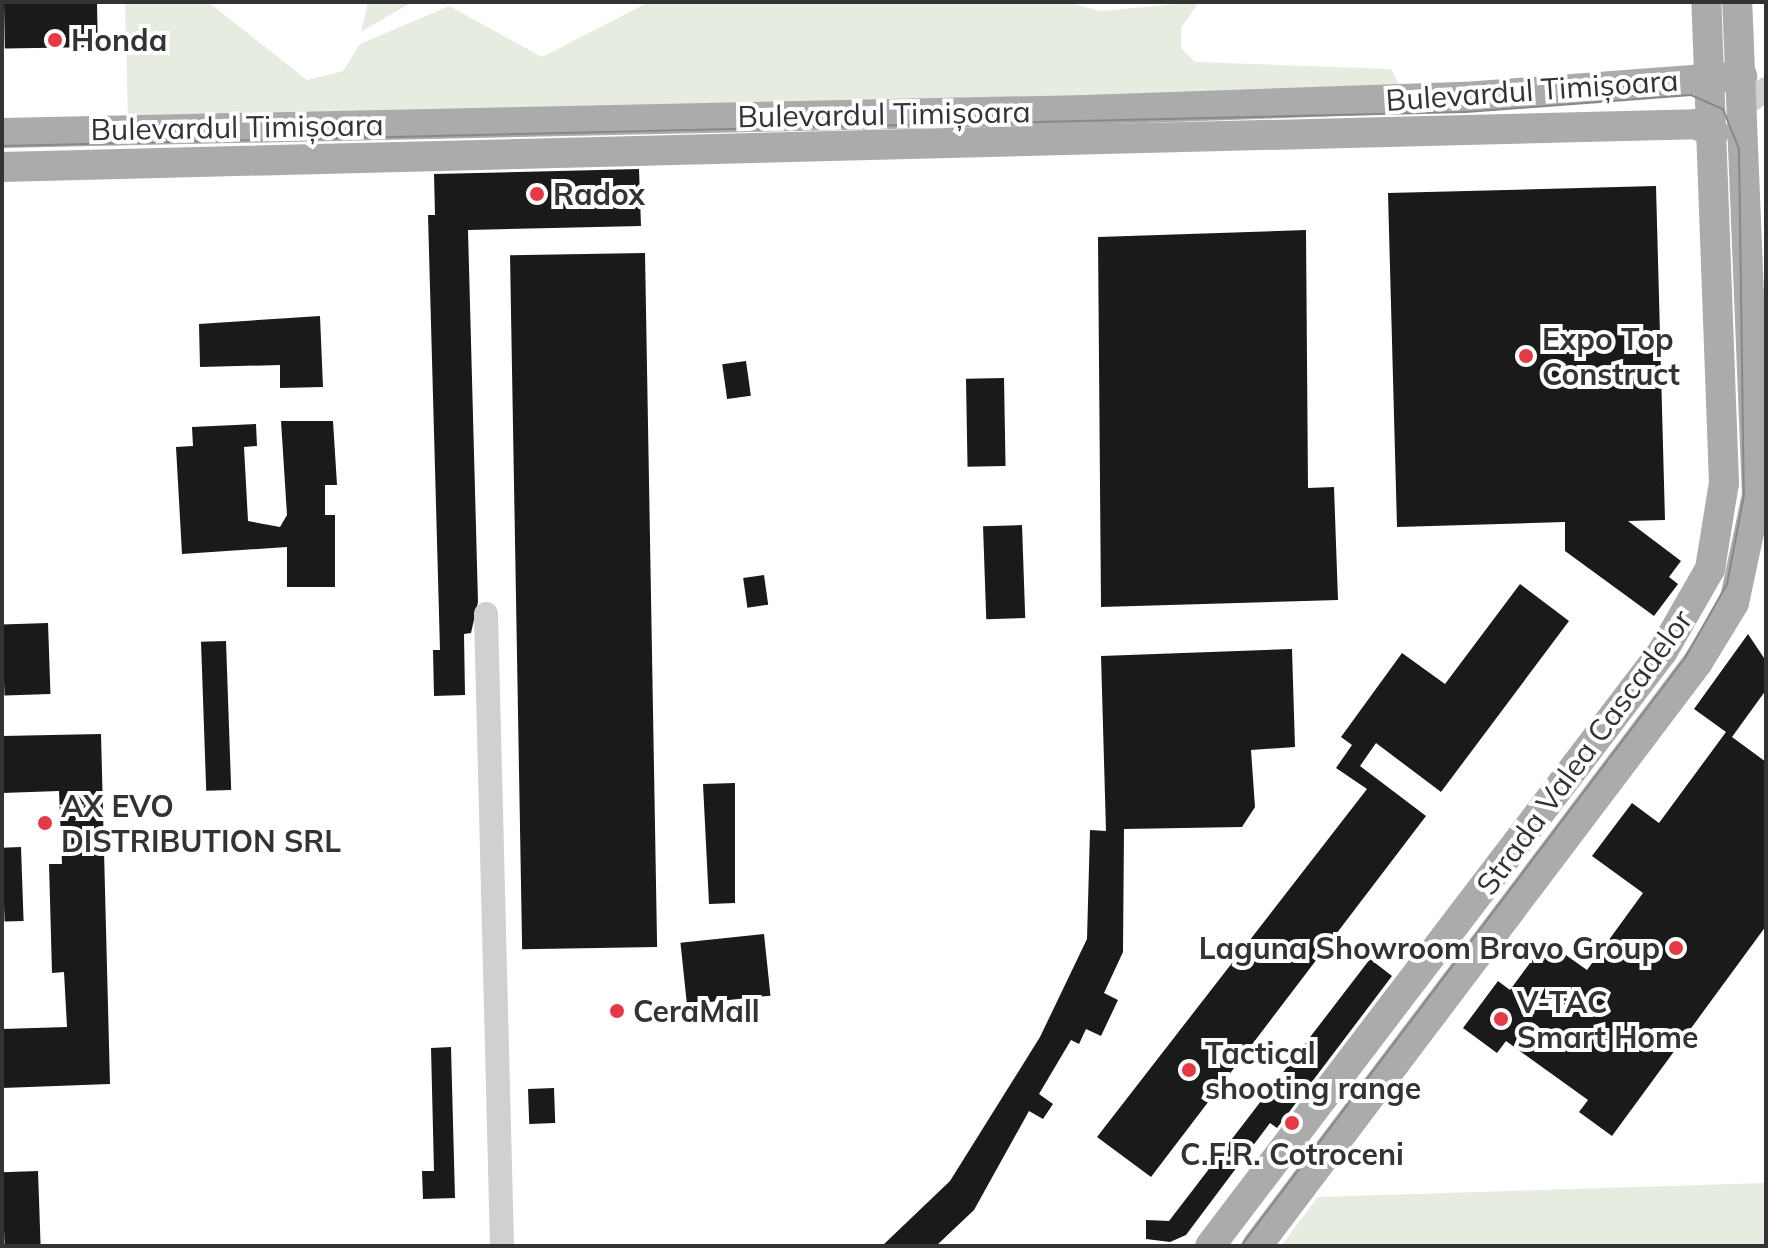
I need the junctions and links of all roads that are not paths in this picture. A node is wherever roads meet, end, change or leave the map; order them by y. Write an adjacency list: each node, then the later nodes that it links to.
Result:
1 (1706, 2): 3 (main road, Strada Valea Cascadelor)
2 (1737, 2): 4 (main road, Strada Valea Cascadelor)
3 (1711, 79): 4 (main road, Bulevardul Timișoara); 5 (main road, Bulevardul Timișoara); 7 (main road, Strada Valea Cascadelor)
4 (1755, 86): 7 (main road); 12 (main road, Strada Valea Cascadelor)
5 (657, 119): 6 (main road, Bulevardul Timișoara); 9 (lane)
6 (488, 122): 8 (main road, Bulevardul Timișoara); 10 (main road)
7 (1708, 125): 9 (main road, Bulevardul Timișoara); 14 (main road, Strada Valea Cascadelor)
8 (2, 133)
9 (659, 153): 10 (main road, Bulevardul Timișoara)
10 (489, 155): 11 (main road, Bulevardul Timișoara)
11 (2, 167)
12 (1759, 317): 13 (main road, Strada Valea Cascadelor)
13 (1760, 352): 15 (main road, Strada Valea Cascadelor)
14 (1723, 494): 15 (main road); 17 (main road, Strada Valea Cascadelor)
15 (1757, 495): 18 (main road, Strada Valea Cascadelor)
16 (486, 614): 21 (lane)
17 (1539, 815): 18 (main road); 19 (main road, Strada Valea Cascadelor)
18 (1566, 836): 20 (main road, Strada Valea Cascadelor)
19 (1426, 965): 20 (main road); 22 (main road, Strada Valea Cascadelor)
20 (1454, 986): 23 (main road, Strada Valea Cascadelor)
21 (502, 1246)
22 (1210, 1246)
23 (1257, 1246)

